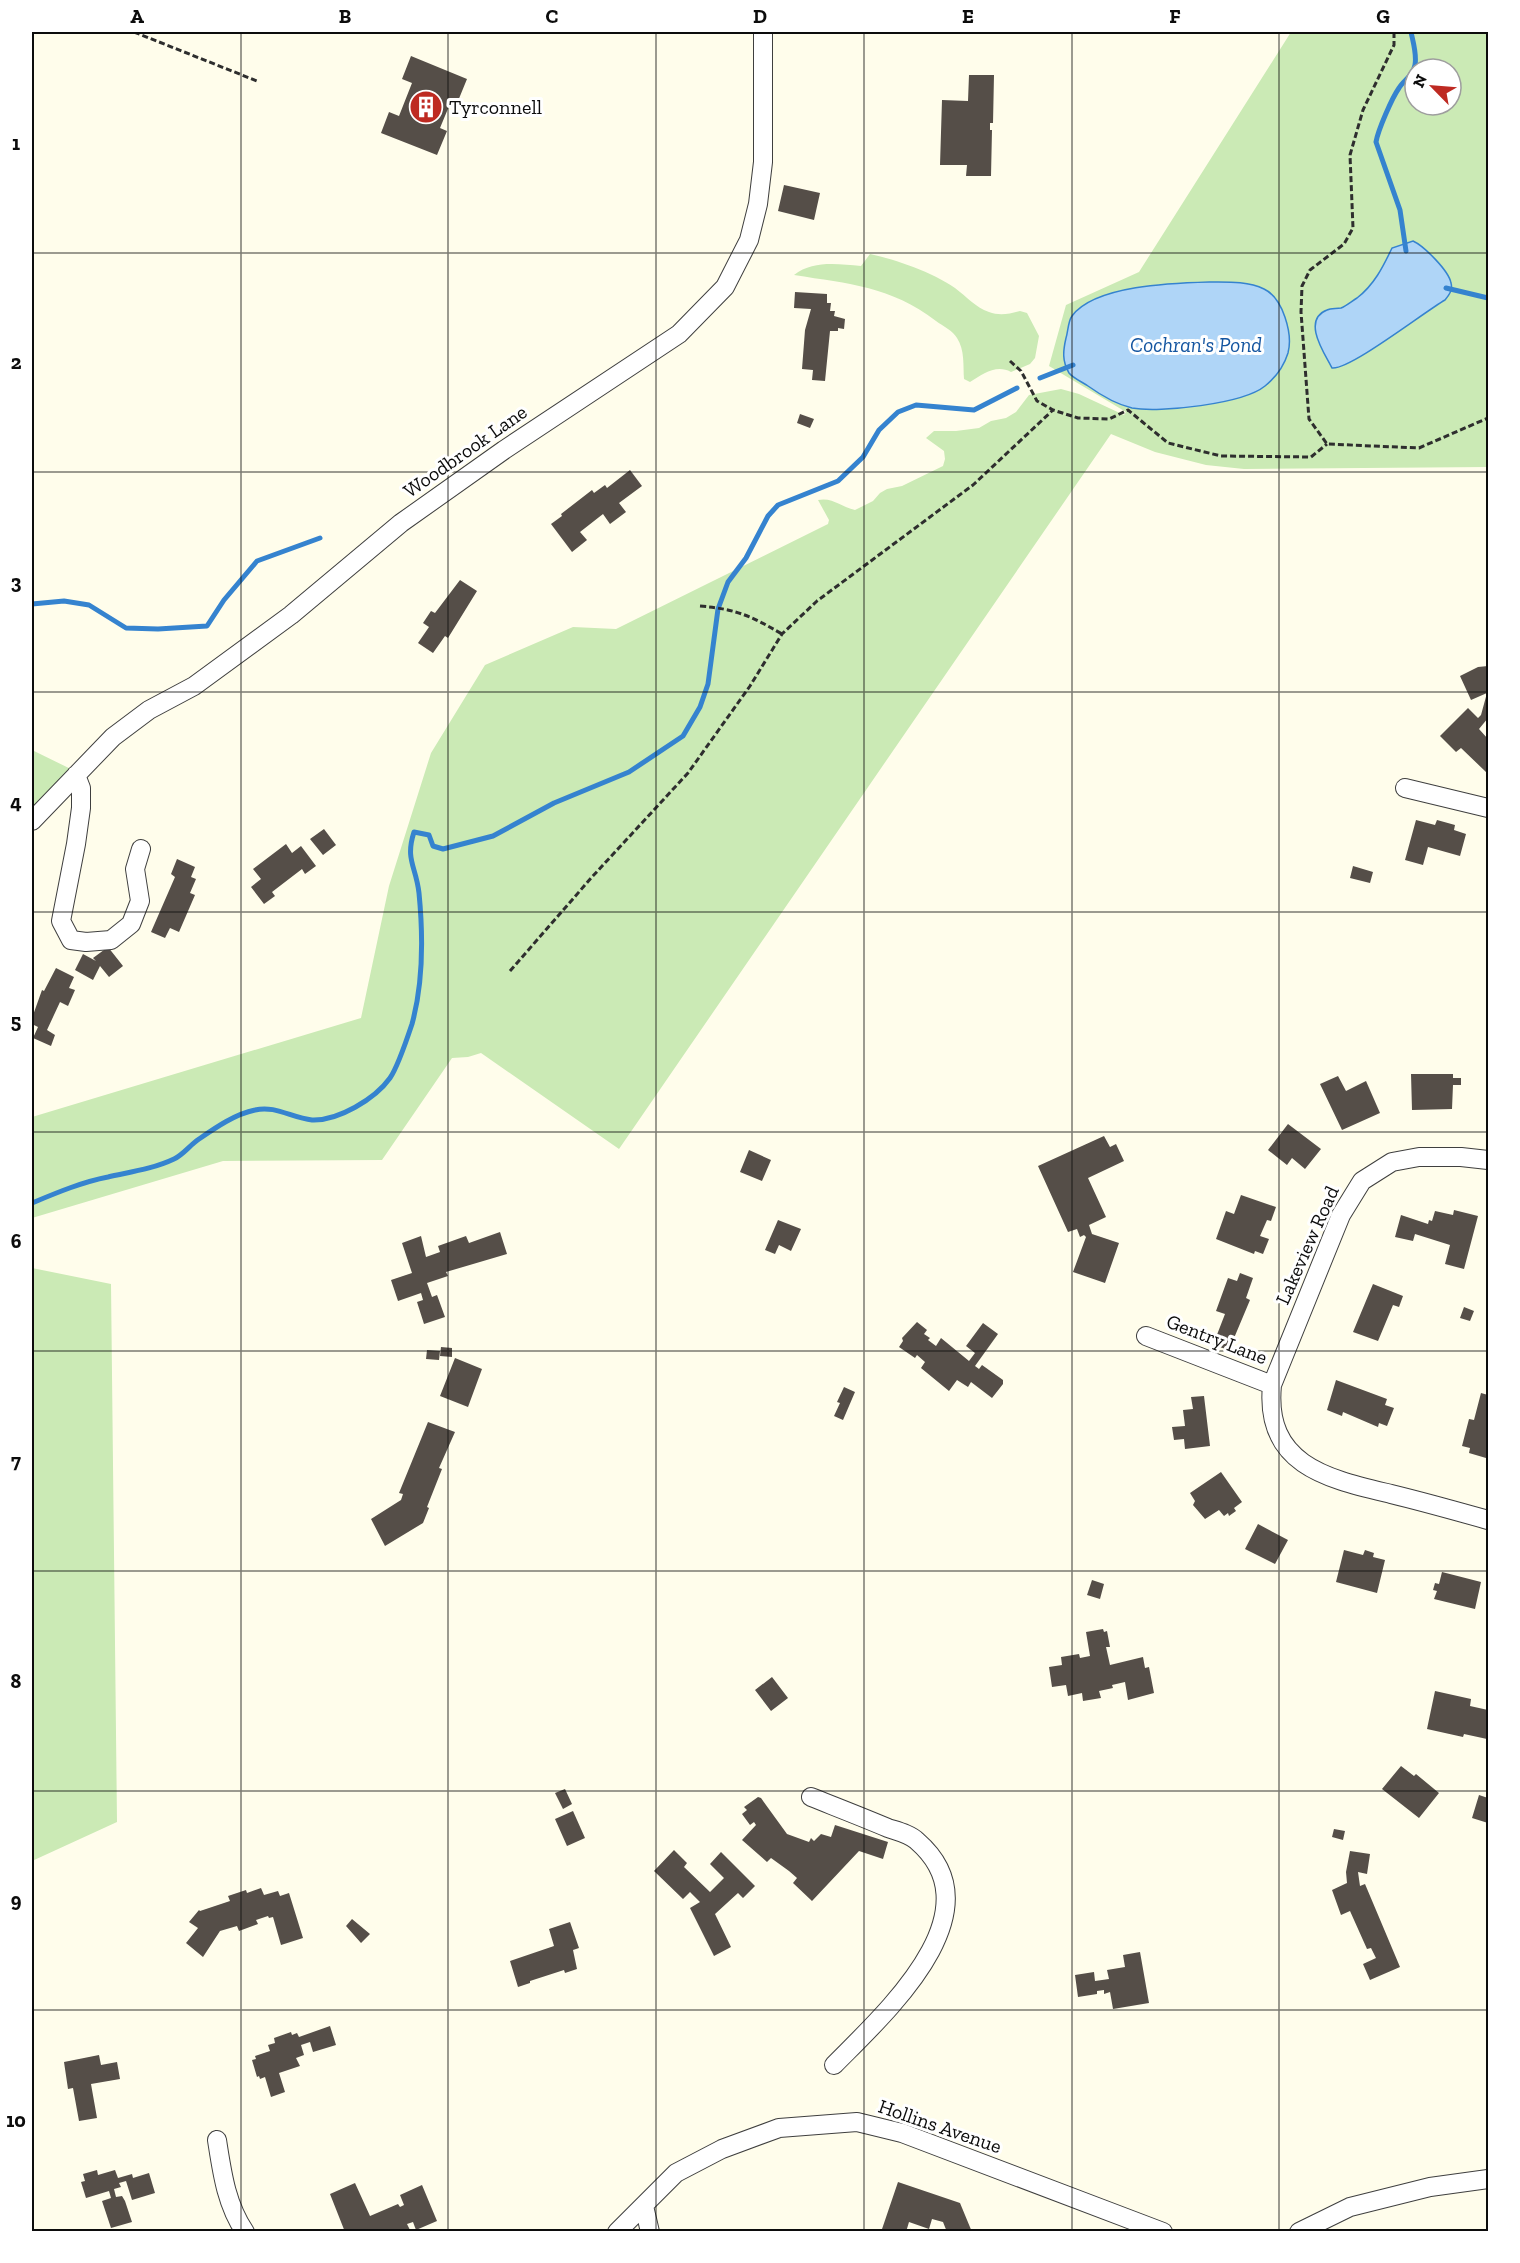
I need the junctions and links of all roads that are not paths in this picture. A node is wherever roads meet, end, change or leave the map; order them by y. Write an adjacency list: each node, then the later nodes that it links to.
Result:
1 (763, 32): 2 (street, Woodbrook Lane)
2 (76, 775): 5 (street, Woodbrook Lane); 6 (street)
3 (1405, 788): 4 (street)
4 (1488, 808)
5 (32, 821)
6 (141, 849)
7 (1488, 1160): 9 (street, Lakeview Road)
8 (1146, 1336): 9 (street, Gentry Lane)
9 (1272, 1385): 10 (street)
10 (1488, 1520)
11 (811, 1797): 12 (street)
12 (834, 2065)
13 (217, 2140): 18 (street)
14 (1488, 2179): 20 (street)
15 (644, 2206): 16 (street); 17 (street, Hollins Avenue); 19 (street, Hollins Avenue)
16 (651, 2231)
17 (1163, 2231)
18 (245, 2232)
19 (616, 2232)
20 (1299, 2232)

